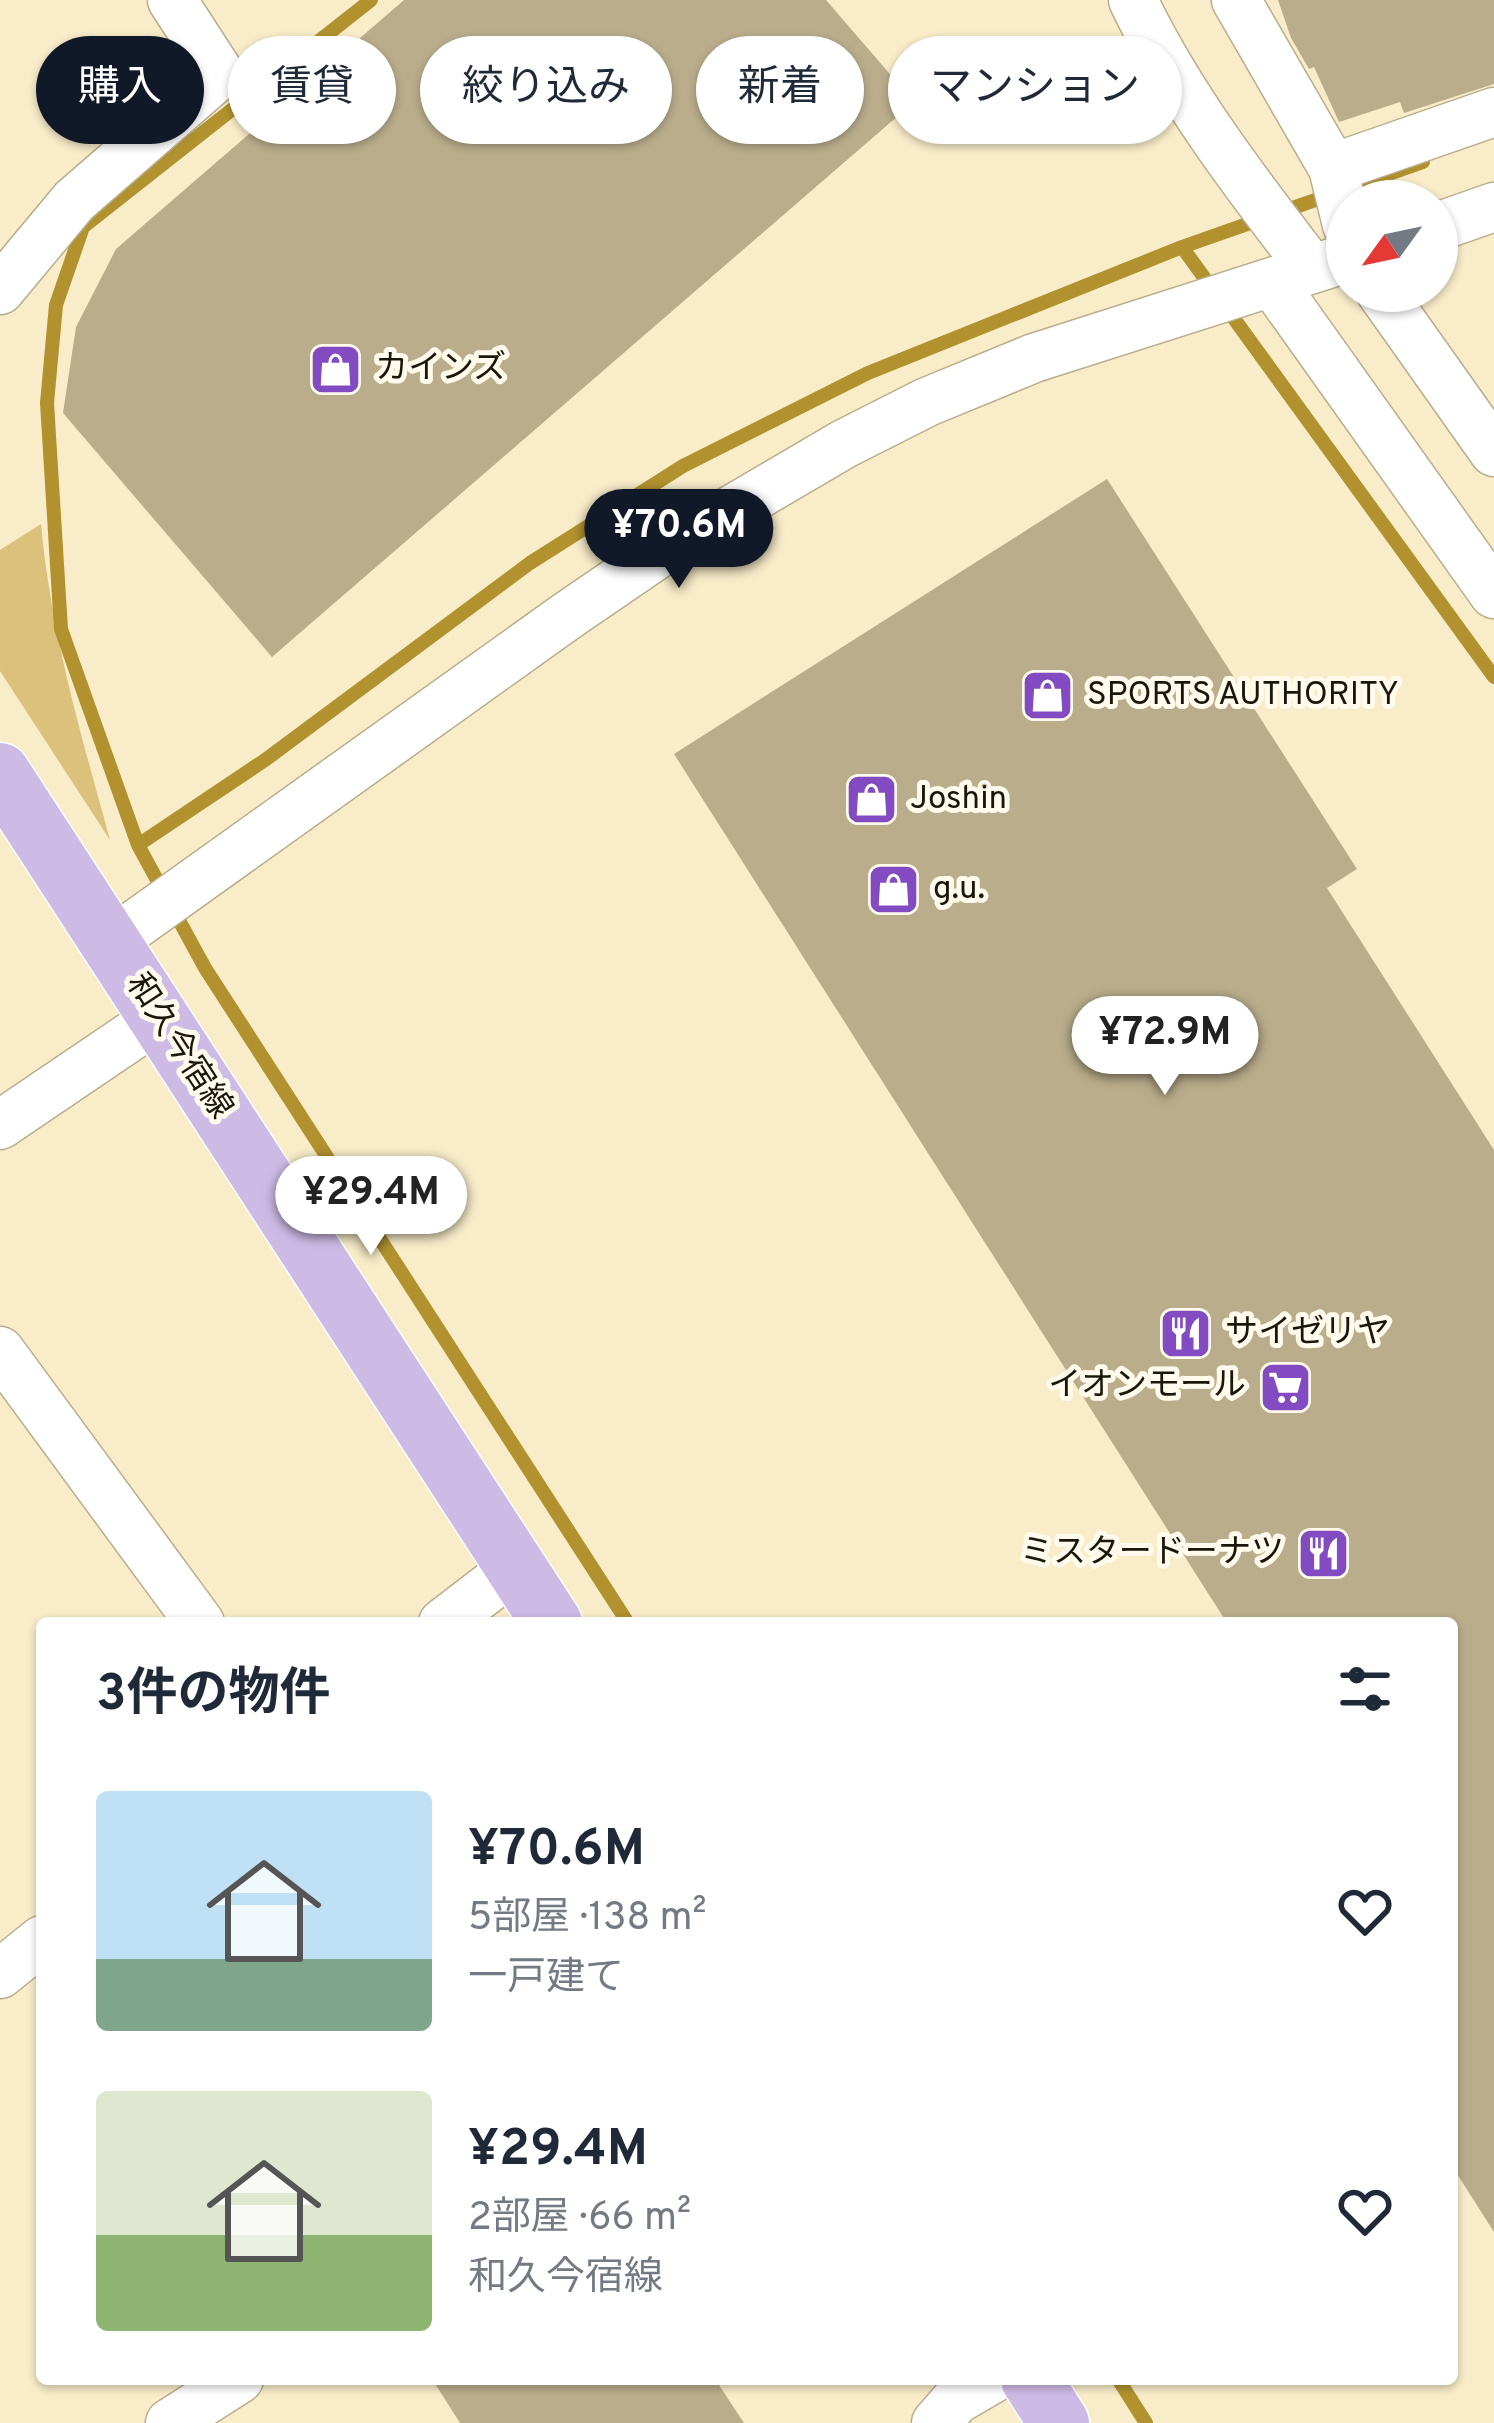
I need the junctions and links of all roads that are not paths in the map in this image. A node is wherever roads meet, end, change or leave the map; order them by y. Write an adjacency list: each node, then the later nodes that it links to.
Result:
1 (172, 0): 10 (street)
2 (1133, 0): 9 (street)
3 (1236, 0): 5 (street)
4 (1494, 112): 5 (street)
5 (1333, 168): 6 (street)
6 (1336, 180)
7 (1494, 207): 8 (street)
8 (1458, 220)
9 (1310, 269): 13 (street); 15 (street)
10 (0, 290)
11 (1395, 312): 12 (street)
12 (1494, 452)
13 (1494, 594)
14 (0, 773): 15 (main road, 和久今宿線)
15 (111, 942): 16 (main road, 和久今宿線)
16 (158, 1018): 17 (street); 19 (main road, 和久今宿線)
17 (0, 1125)
18 (0, 1351): 20 (street)
19 (516, 1567): 21 (street); 22 (main road, 和久今宿線)
20 (196, 1617)
21 (451, 1617)
22 (547, 1617)
23 (36, 1945): 24 (street)
24 (0, 1974)
25 (230, 2385): 28 (street)
26 (982, 2385): 29 (street)
27 (1034, 2385): 30 (main road)
28 (170, 2423)
29 (937, 2423)
30 (1059, 2423)

